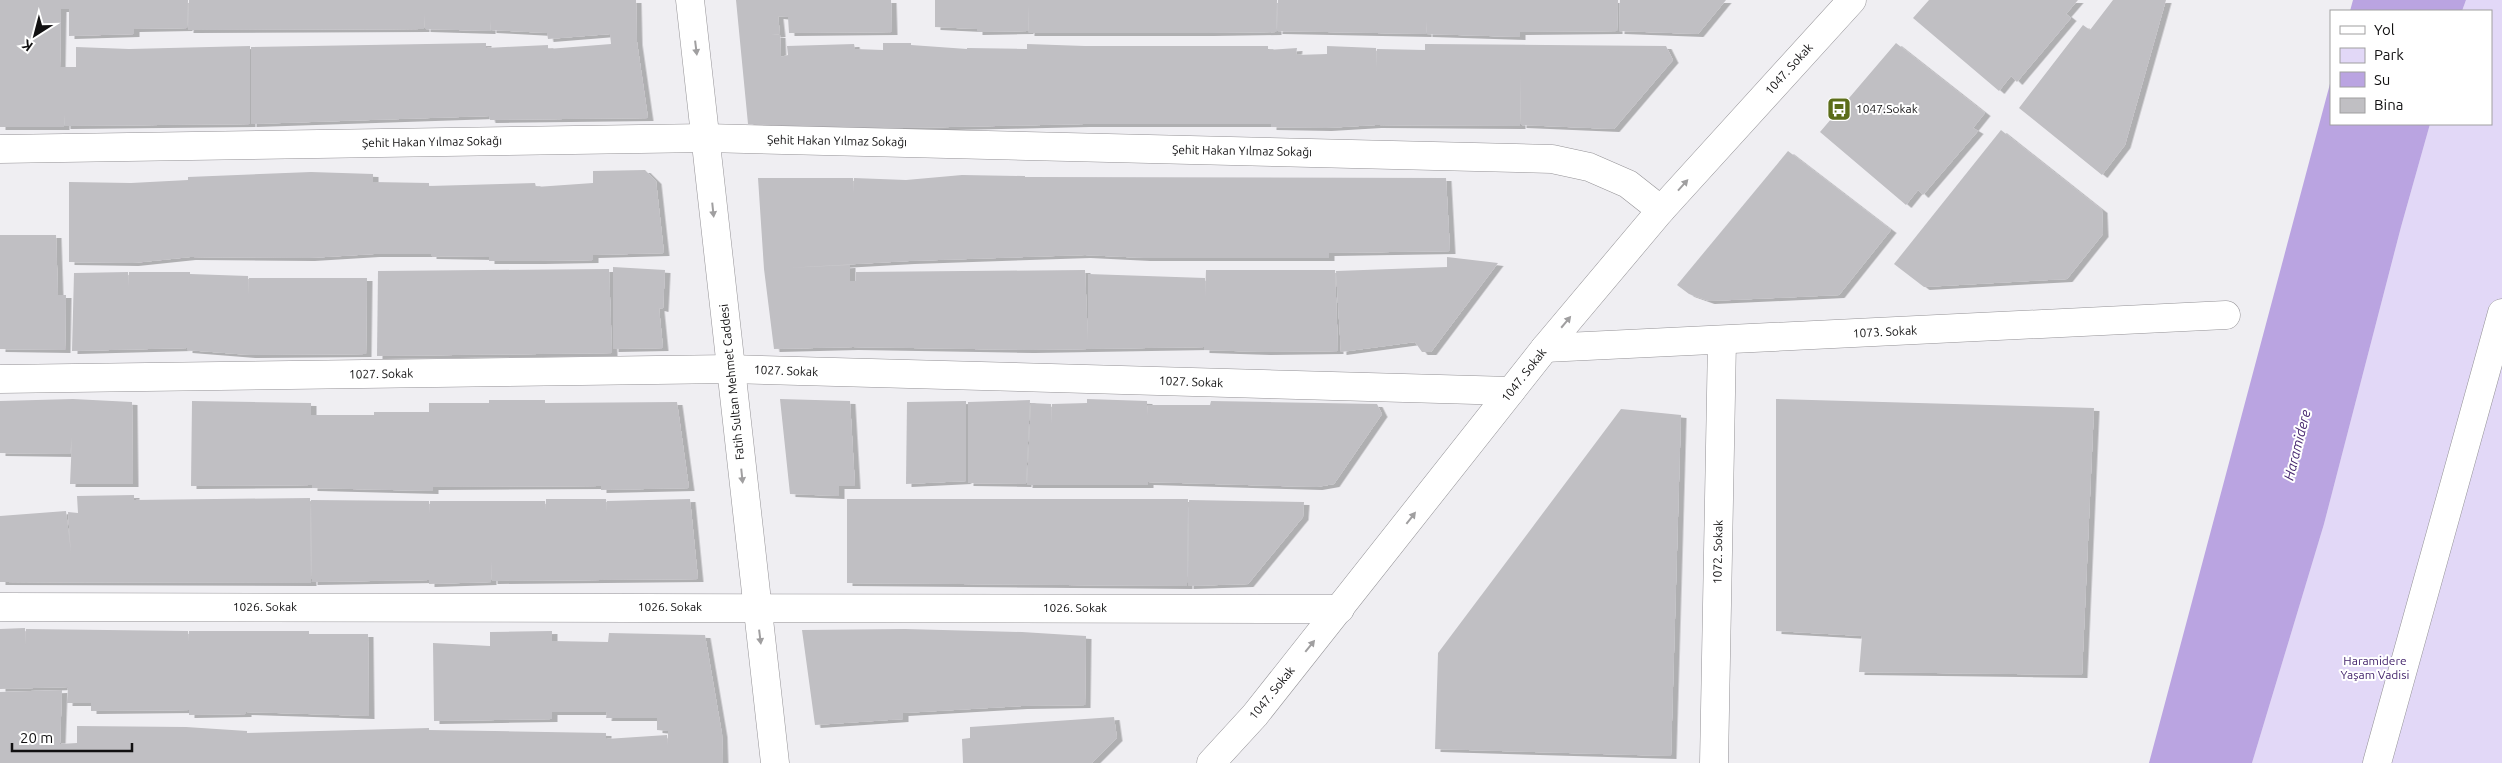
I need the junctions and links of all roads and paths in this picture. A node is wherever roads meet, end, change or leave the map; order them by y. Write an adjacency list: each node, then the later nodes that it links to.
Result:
1 (690, 0): 3 (street, Fatih Sultan Mehmet Caddesi, one-way to 3)
2 (1852, 0): 5 (street, 1047. Sokak, one-way to 2)
3 (706, 138): 4 (street, Şehit Hakan Yılmaz Sokağı); 5 (street, Şehit Hakan Yılmaz Sokağı); 10 (street, Fatih Sultan Mehmet Caddesi, one-way to 10)
4 (0, 149)
5 (1661, 210): 9 (street, 1047. Sokak, one-way to 5)
6 (2502, 312): 19 (street)
7 (2226, 315): 8 (street, 1073. Sokak)
8 (1722, 341): 9 (street, 1073. Sokak); 18 (street, 1072. Sokak)
9 (1544, 348): 12 (street, 1047. Sokak)
10 (730, 369): 11 (street, 1027. Sokak); 12 (street, 1027. Sokak); 14 (street, Fatih Sultan Mehmet Caddesi, one-way to 14)
11 (0, 378)
12 (1511, 391): 15 (street, 1047. Sokak, one-way to 12)
13 (0, 607): 14 (street, 1026. Sokak)
14 (757, 607): 15 (street, 1026. Sokak); 16 (street, Fatih Sultan Mehmet Caddesi, one-way to 16)
15 (1340, 609): 17 (street, 1047. Sokak, one-way to 15)
16 (775, 763)
17 (1211, 763)
18 (1714, 763)
19 (2377, 763)

